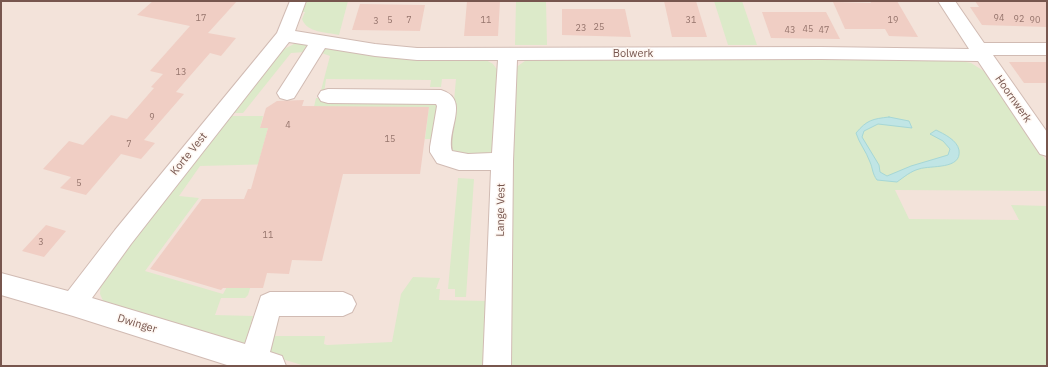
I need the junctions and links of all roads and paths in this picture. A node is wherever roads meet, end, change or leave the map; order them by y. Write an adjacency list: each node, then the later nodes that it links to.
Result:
1 (298, 1): 3 (street, Korte Vest)
2 (946, 1): 6 (street, Hoornwerk)
3 (285, 35): 4 (street, Bolwerk); 13 (street, Korte Vest)
4 (320, 41): 7 (street, Bolwerk); 8 (street)
5 (1047, 49): 6 (street)
6 (981, 52): 7 (street, Bolwerk); 10 (street, Hoornwerk)
7 (508, 54): 11 (street, Lange Vest)
8 (287, 93)
9 (328, 96): 11 (street)
10 (1047, 148)
11 (502, 161): 16 (street, Lange Vest)
12 (1, 284): 13 (street, Dwinger)
13 (73, 304): 15 (street, Dwinger)
14 (343, 304): 15 (street)
15 (263, 363)
16 (497, 366)

